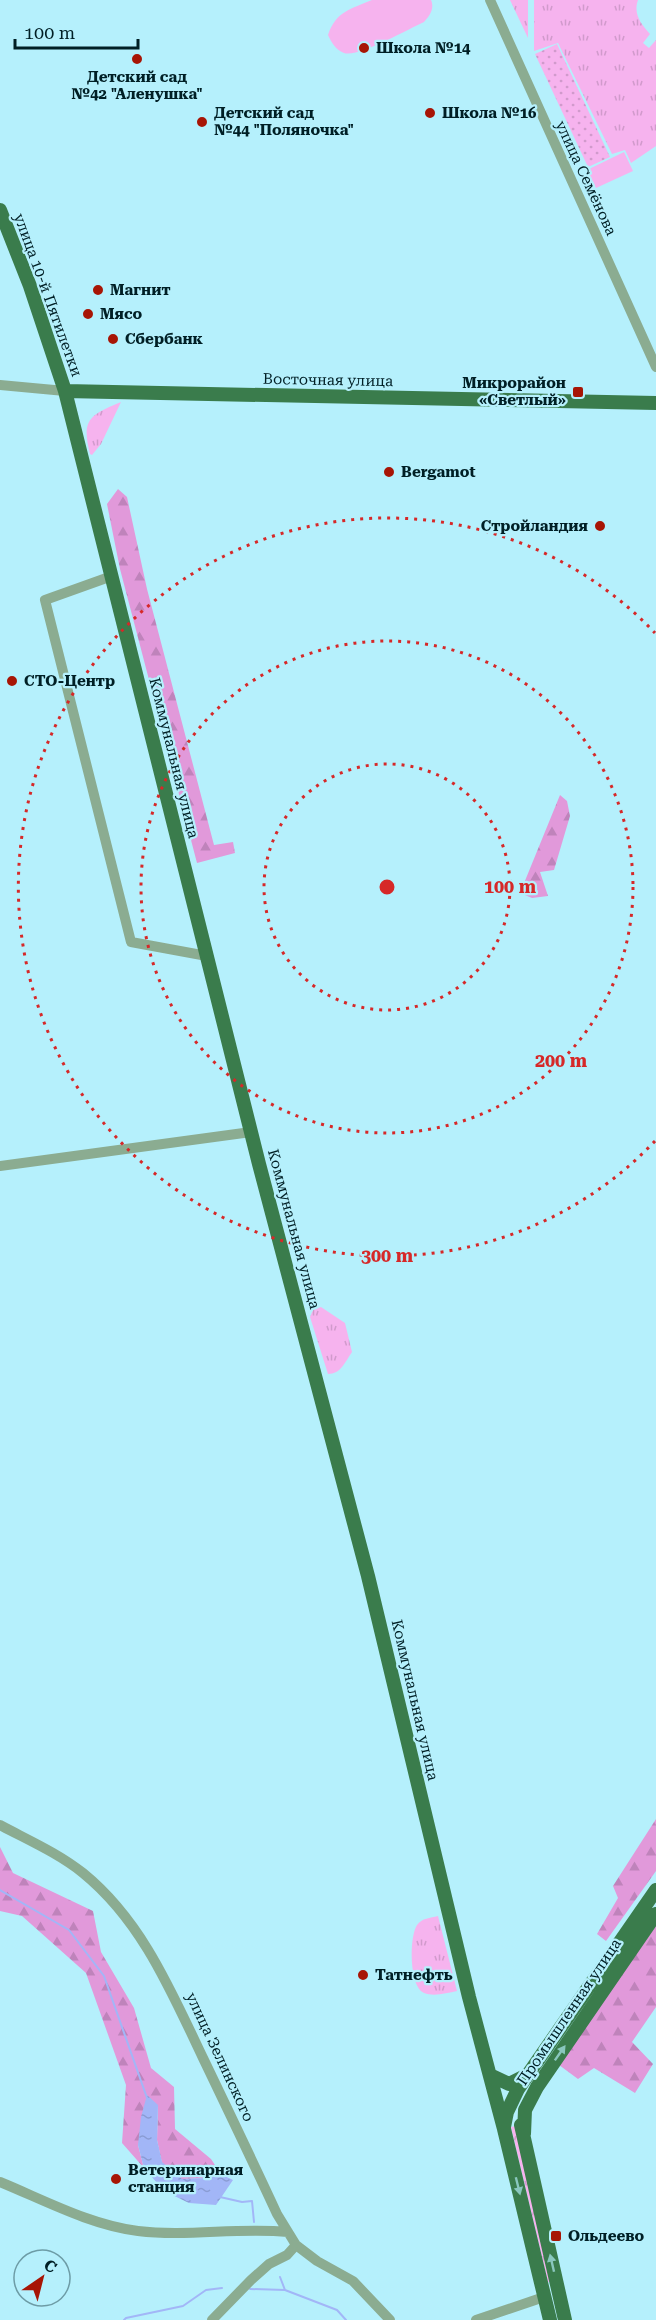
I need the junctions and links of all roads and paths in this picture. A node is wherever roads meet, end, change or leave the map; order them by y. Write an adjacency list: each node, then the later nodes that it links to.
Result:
1 (490, 0): 3 (street, улица Семёнова)
2 (0, 210): 5 (main road, улица 10-й Пятилетки)
3 (656, 367)
4 (0, 385): 5 (street, Восточная улица)
5 (65, 391): 6 (main road, Восточная улица); 7 (main road, Коммунальная улица)
6 (656, 403)
7 (112, 576): 8 (main road, Коммунальная улица); 8 (street)
8 (207, 956): 9 (main road, Коммунальная улица)
9 (251, 1132): 10 (street); 15 (main road, Коммунальная улица)
10 (0, 1166)
11 (0, 1825): 21 (street, улица Зелинского)
12 (656, 1890): 14 (main road, Промышленная улица)
13 (656, 1914): 17 (main road, Промышленная улица, one-way to 13)
14 (530, 2071): 15 (main road, Промышленная улица); 16 (main road, Промышленная улица)
15 (489, 2075): 16 (main road, Промышленная улица); 18 (main road, Промышленная улица)
16 (511, 2102): 17 (main road); 18 (main road, Промышленная улица); 19 (main road, Промышленная улица)
17 (528, 2102): 19 (main road, Промышленная улица)
18 (504, 2129): 24 (main road, Промышленная улица, one-way to 24)
19 (524, 2134): 23 (main road, Промышленная улица, one-way to 19)
20 (0, 2182): 21 (street)
21 (288, 2232): 22 (street, улица Зелинского)
22 (296, 2245): 25 (street); 26 (street, улица Зелинского)
23 (559, 2294): 24 (main road); 29 (main road, Промышленная улица)
24 (544, 2297): 27 (street); 28 (main road, Промышленная улица)
25 (212, 2320)
26 (390, 2320)
27 (476, 2320)
28 (550, 2320)
29 (565, 2320)

